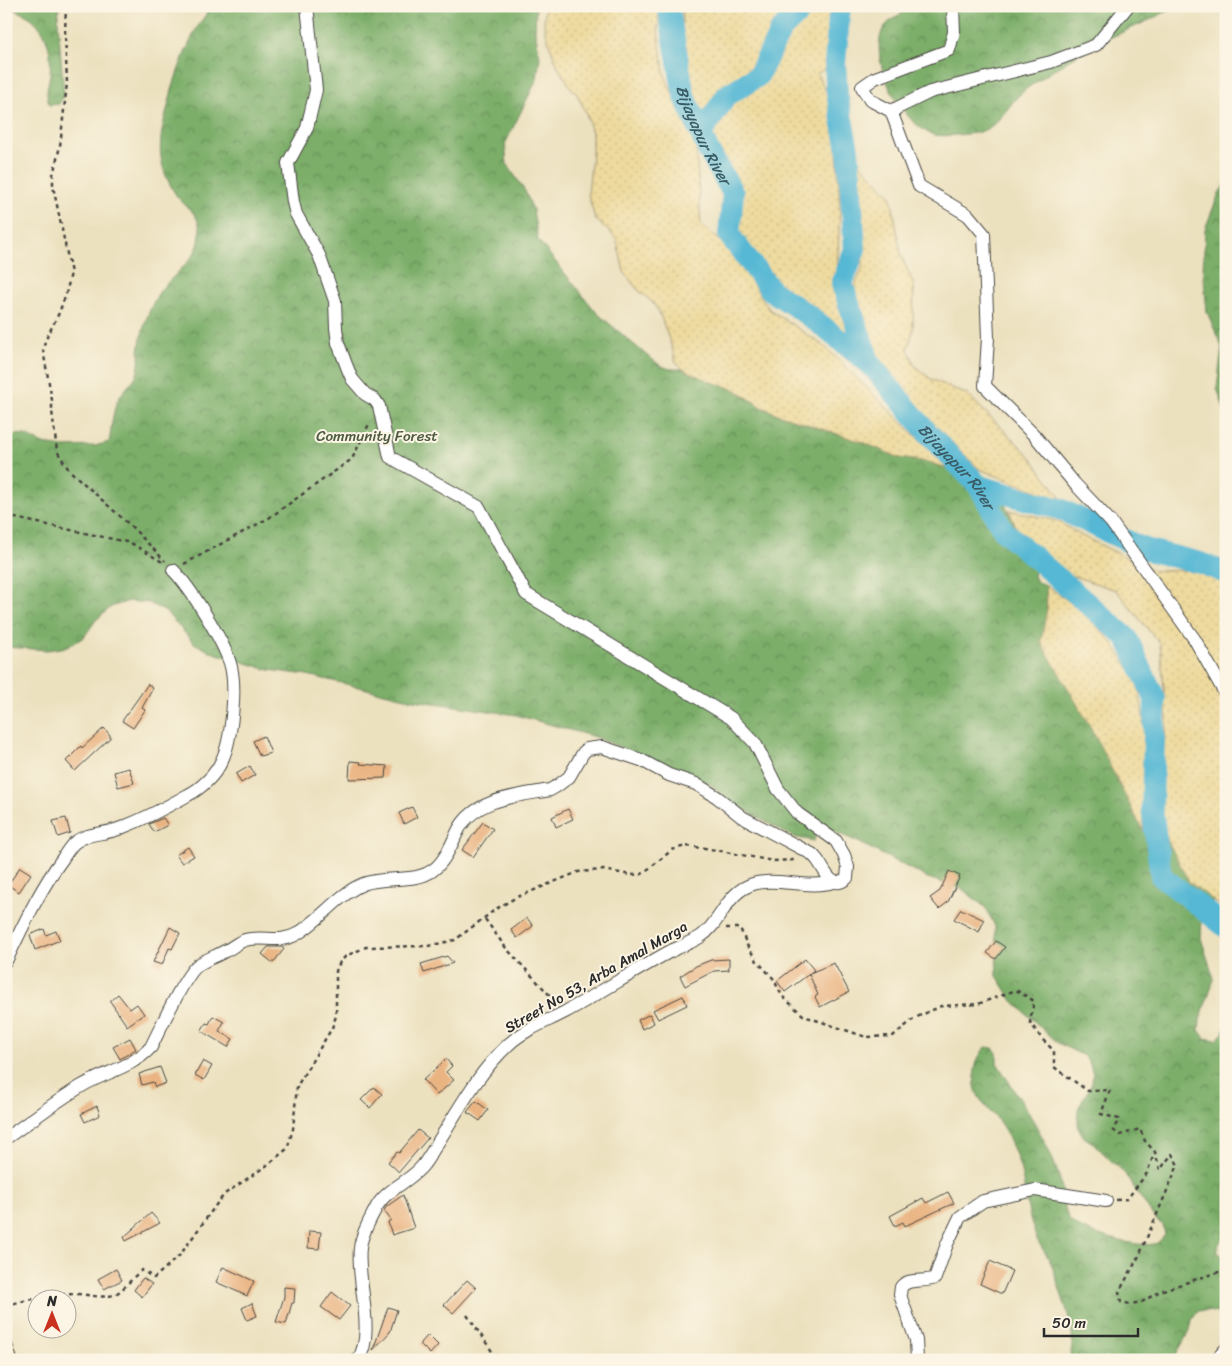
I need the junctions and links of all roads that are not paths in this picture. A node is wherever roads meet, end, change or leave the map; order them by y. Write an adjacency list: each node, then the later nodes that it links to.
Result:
1 (307, 6): 7 (street)
2 (953, 6): 4 (street)
3 (1128, 6): 4 (street)
4 (891, 111): 6 (street)
5 (173, 570): 8 (street)
6 (1226, 695)
7 (833, 882): 9 (street); 12 (street, Street No 53, Arba Amal Marga)
8 (6, 961)
9 (6, 1138)
10 (1106, 1201): 13 (street)
11 (1226, 1349): 14 (street)
12 (358, 1360)
13 (918, 1360)
14 (1216, 1360)

